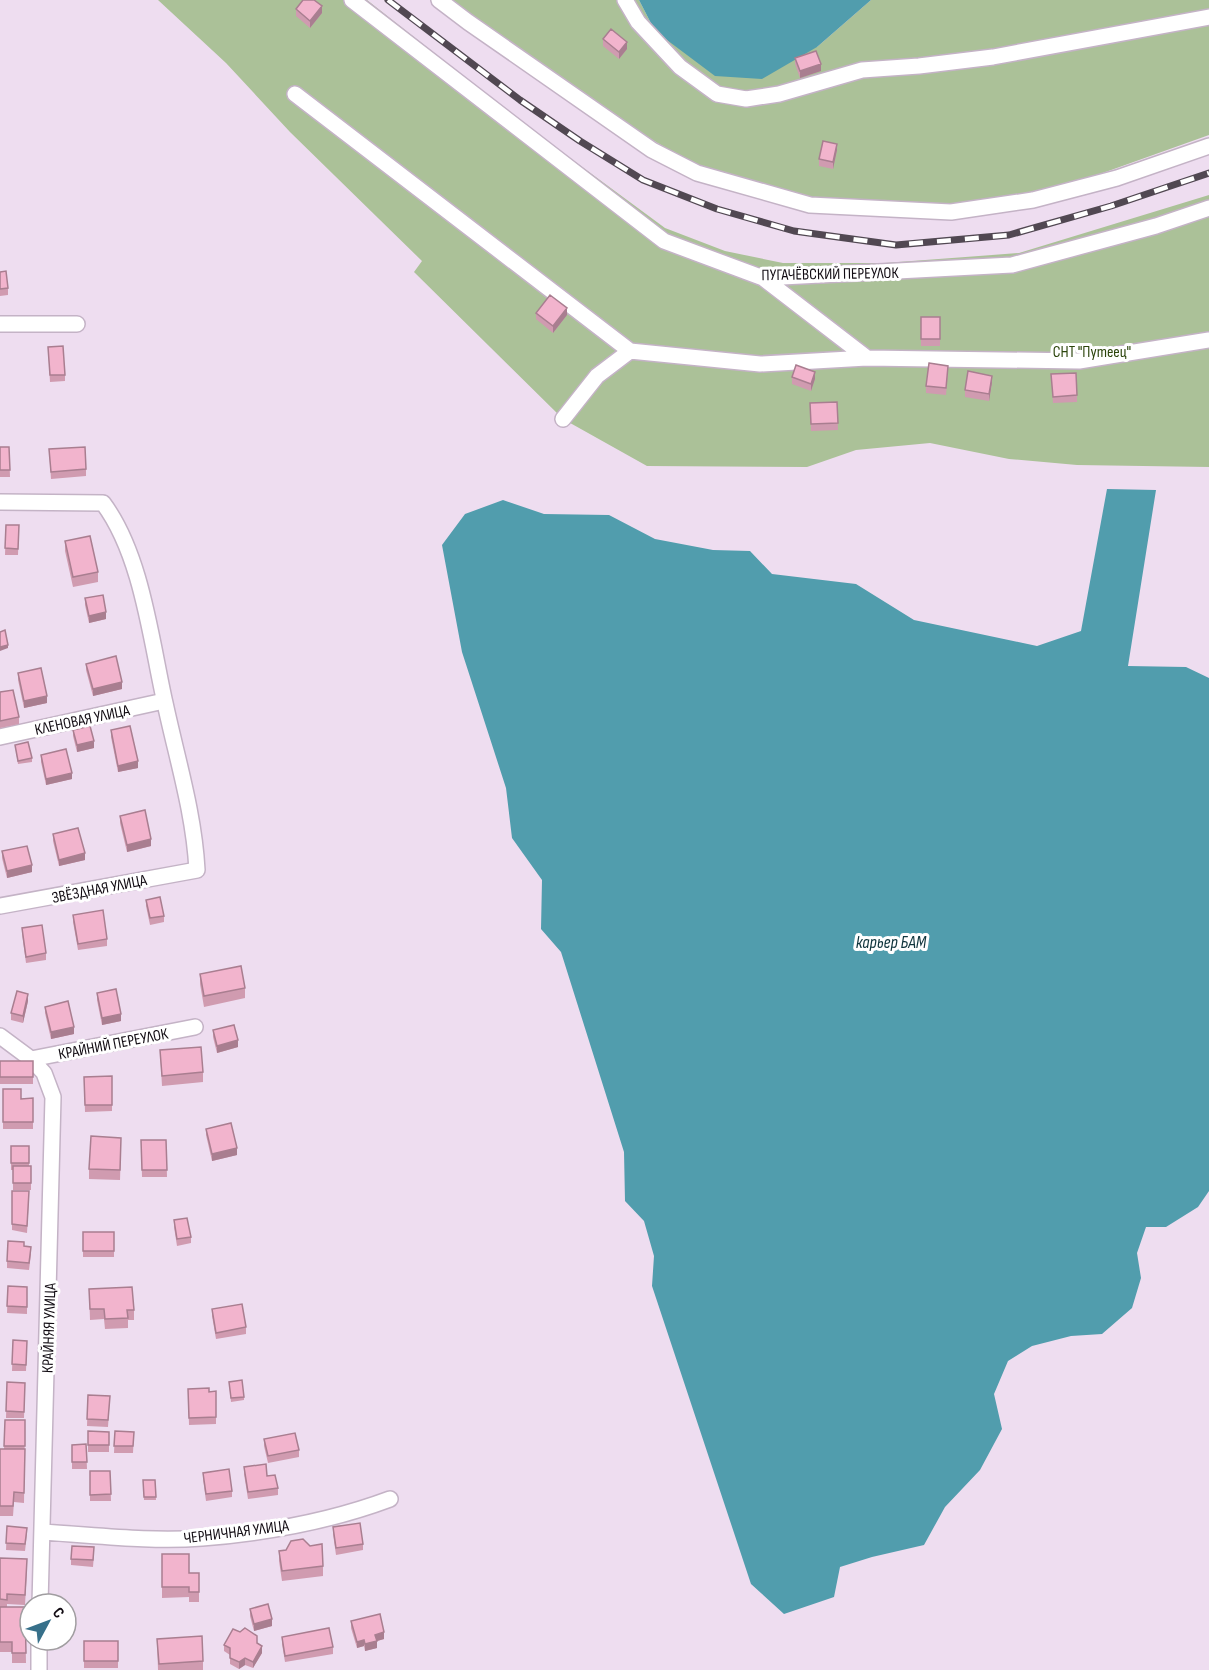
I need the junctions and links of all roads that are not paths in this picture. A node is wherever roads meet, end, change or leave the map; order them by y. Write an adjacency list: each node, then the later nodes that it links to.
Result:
1 (352, 0): 8 (street, ПУГАЧЁВСКИЙ ПЕРЕУЛОК)
2 (439, 0): 6 (street)
3 (625, 0): 4 (street)
4 (1209, 17)
5 (295, 94): 12 (street)
6 (1209, 146)
7 (1209, 208): 8 (street, ПУГАЧЁВСКИЙ ПЕРЕУЛОК)
8 (763, 278): 13 (street)
9 (0, 324): 10 (street)
10 (77, 324)
11 (1209, 340): 13 (street)
12 (630, 351): 13 (street); 14 (street)
13 (867, 358)
14 (563, 419)
15 (0, 502): 16 (street)
16 (164, 701): 17 (street, КЛЕНОВАЯ УЛИЦА); 18 (street, ЗВЁЗДНАЯ УЛИЦА)
17 (0, 737)
18 (0, 906)
19 (195, 1027): 21 (street, КРАЙНИЙ ПЕРЕУЛОК)
20 (0, 1036): 21 (street, КРАЙНЯЯ УЛИЦА)
21 (31, 1059): 23 (street, КРАЙНЯЯ УЛИЦА)
22 (390, 1498): 23 (street, ЧЕРНИЧНАЯ УЛИЦА)
23 (42, 1532): 24 (street, КРАЙНЯЯ УЛИЦА)
24 (40, 1592)
25 (39, 1652): 26 (street)
26 (39, 1670)

